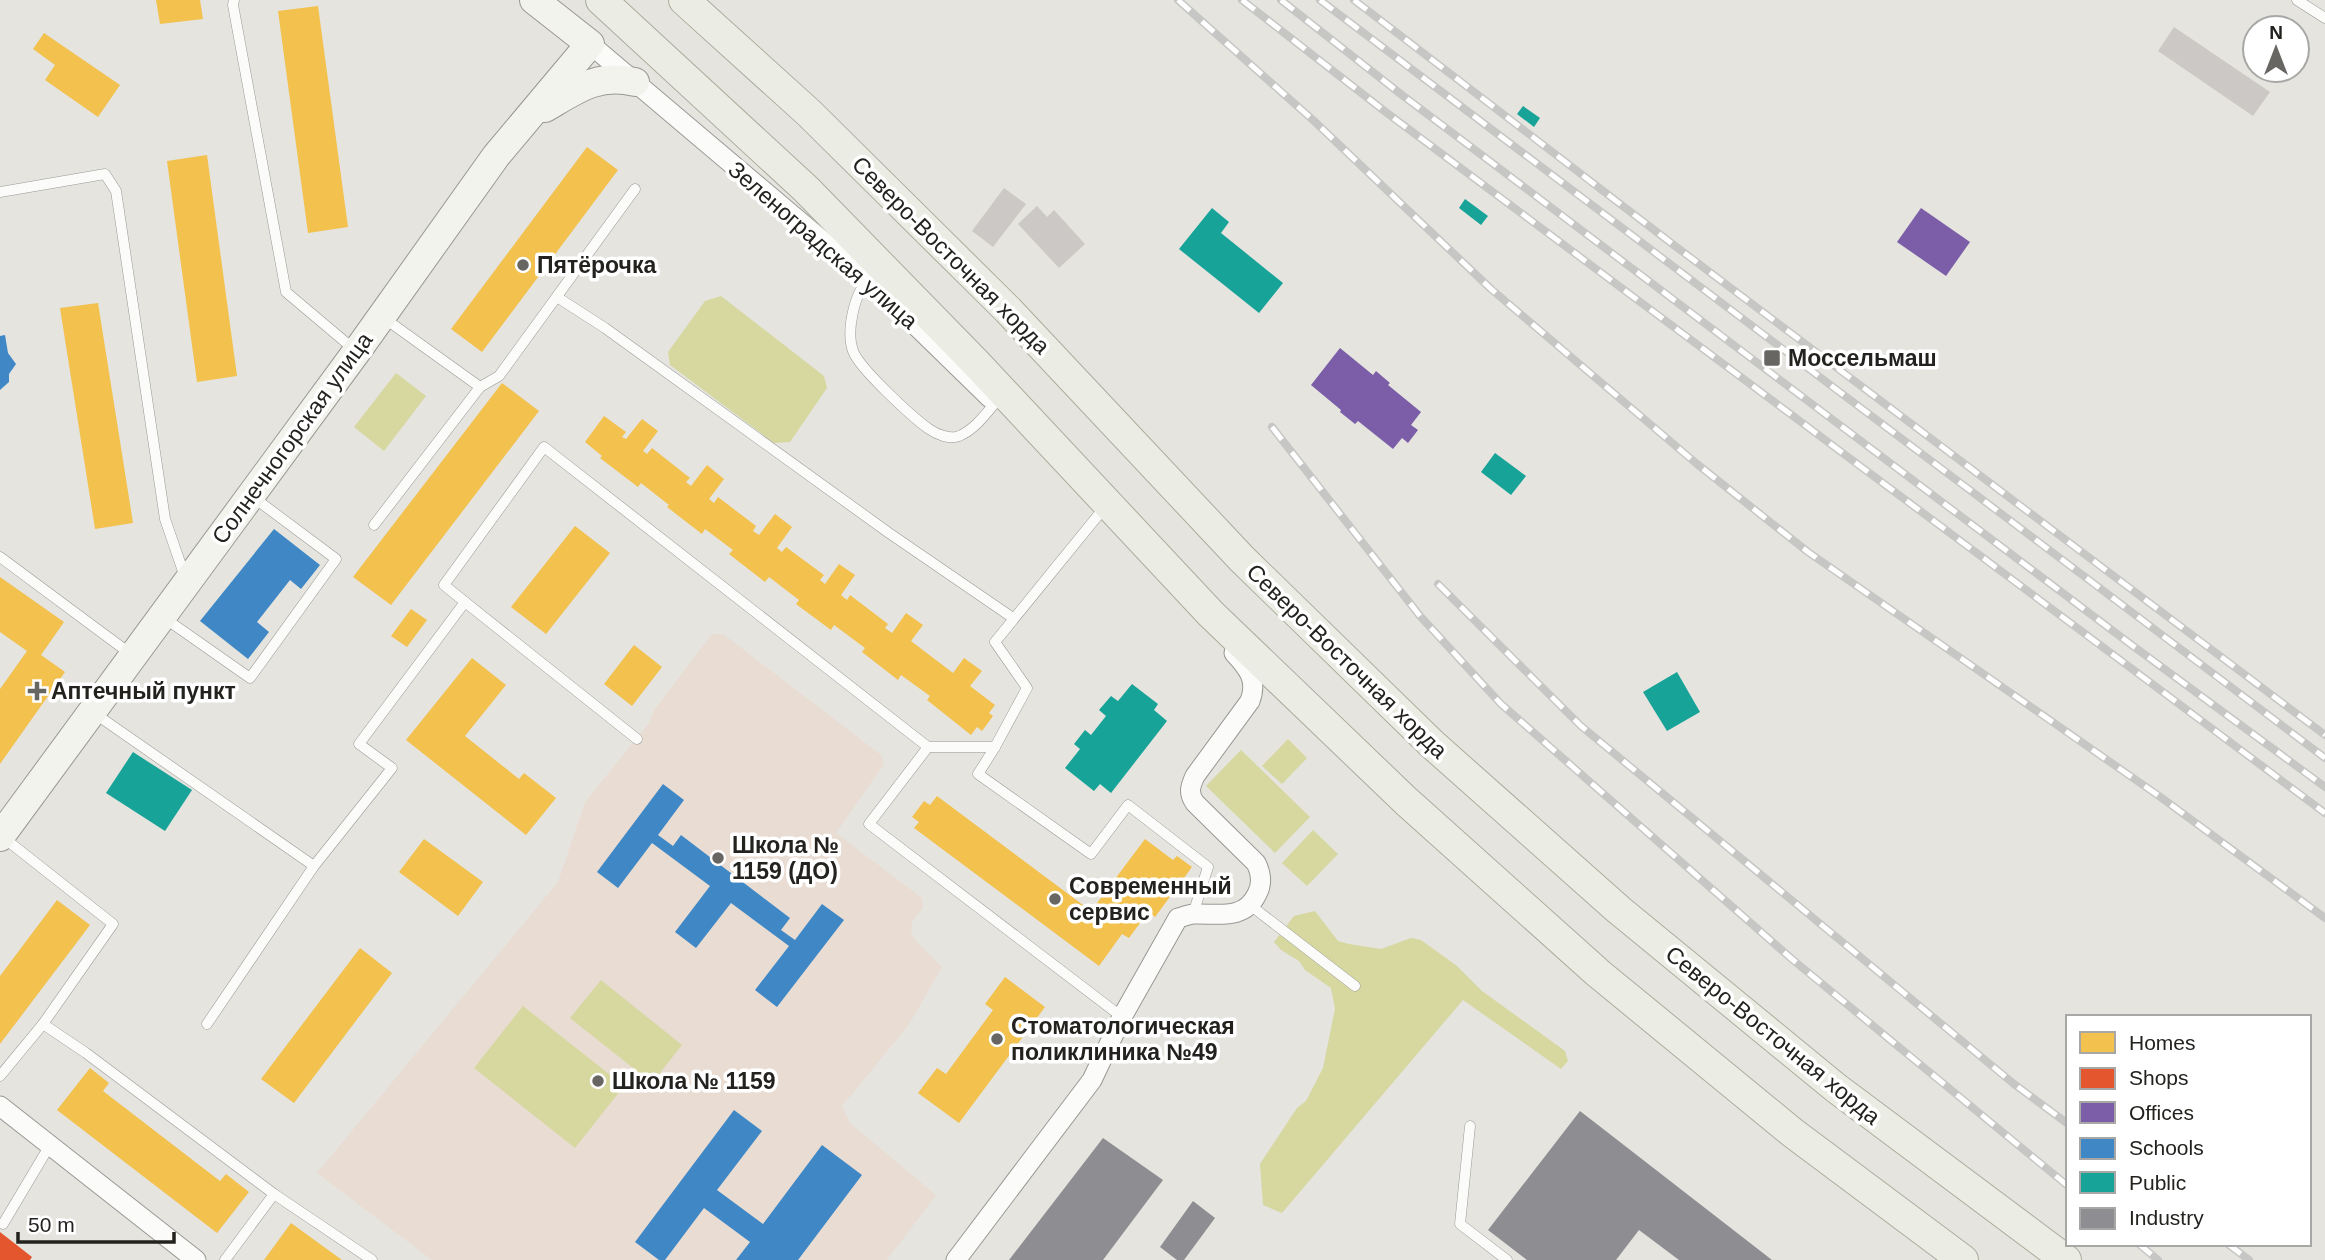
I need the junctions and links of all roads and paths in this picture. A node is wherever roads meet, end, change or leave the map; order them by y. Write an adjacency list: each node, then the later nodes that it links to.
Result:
1 (234, 0): 15 (lane)
2 (534, 0): 7 (street, Зеленоградская улица)
3 (601, 0): 50 (main road)
4 (684, 0): 51 (main road, Северо-Восточная хорда)
5 (2297, 0): 6 (lane)
6 (2325, 18)
7 (590, 44): 8 (street, Зеленоградская улица); 9 (street, Солнечногорская улица)
8 (635, 82): 9 (street); 12 (street, Зеленоградская улица)
9 (530, 116): 14 (street, Солнечногорская улица)
10 (635, 189): 13 (lane)
11 (0, 192): 22 (lane)
12 (869, 280): 17 (street, Зеленоградская улица); 17 (lane)
13 (556, 297): 16 (lane); 25 (lane)
14 (381, 316): 15 (street, Солнечногорская улица); 16 (lane)
15 (357, 351): 18 (street, Солнечногорская улица)
16 (480, 387): 20 (lane)
17 (995, 403): 19 (street, Зеленоградская улица)
18 (250, 495): 22 (street, Солнечногорская улица); 24 (lane)
19 (1098, 510): 25 (lane); 33 (street, Зеленоградская улица)
20 (374, 525)
21 (0, 557): 26 (lane)
22 (187, 580): 24 (street, Солнечногорская улица)
23 (465, 602): 28 (lane); 29 (lane); 32 (lane)
24 (162, 616): 26 (street, Солнечногорская улица)
25 (1013, 618): 30 (lane)
26 (132, 656): 27 (street, Солнечногорская улица)
27 (92, 711): 31 (street, Солнечногорская улица); 32 (lane)
28 (637, 738)
29 (928, 747): 30 (lane); 36 (lane)
30 (995, 747): 34 (lane)
31 (0, 836): 37 (lane)
32 (314, 866): 38 (lane)
33 (1250, 905): 34 (street); 35 (lane)
34 (1193, 914): 36 (street)
35 (1355, 986)
36 (1122, 1017): 48 (street)
37 (43, 1024): 39 (lane); 43 (lane)
38 (208, 1024)
39 (0, 1076)
40 (0, 1107): 42 (street)
41 (1470, 1126): 49 (lane)
42 (50, 1145): 44 (lane); 45 (street)
43 (274, 1194): 46 (lane); 47 (lane)
44 (4, 1224)
45 (191, 1259)
46 (225, 1260)
47 (372, 1260)
48 (956, 1260)
49 (1507, 1260)
50 (1963, 1260)
51 (2066, 1260)

